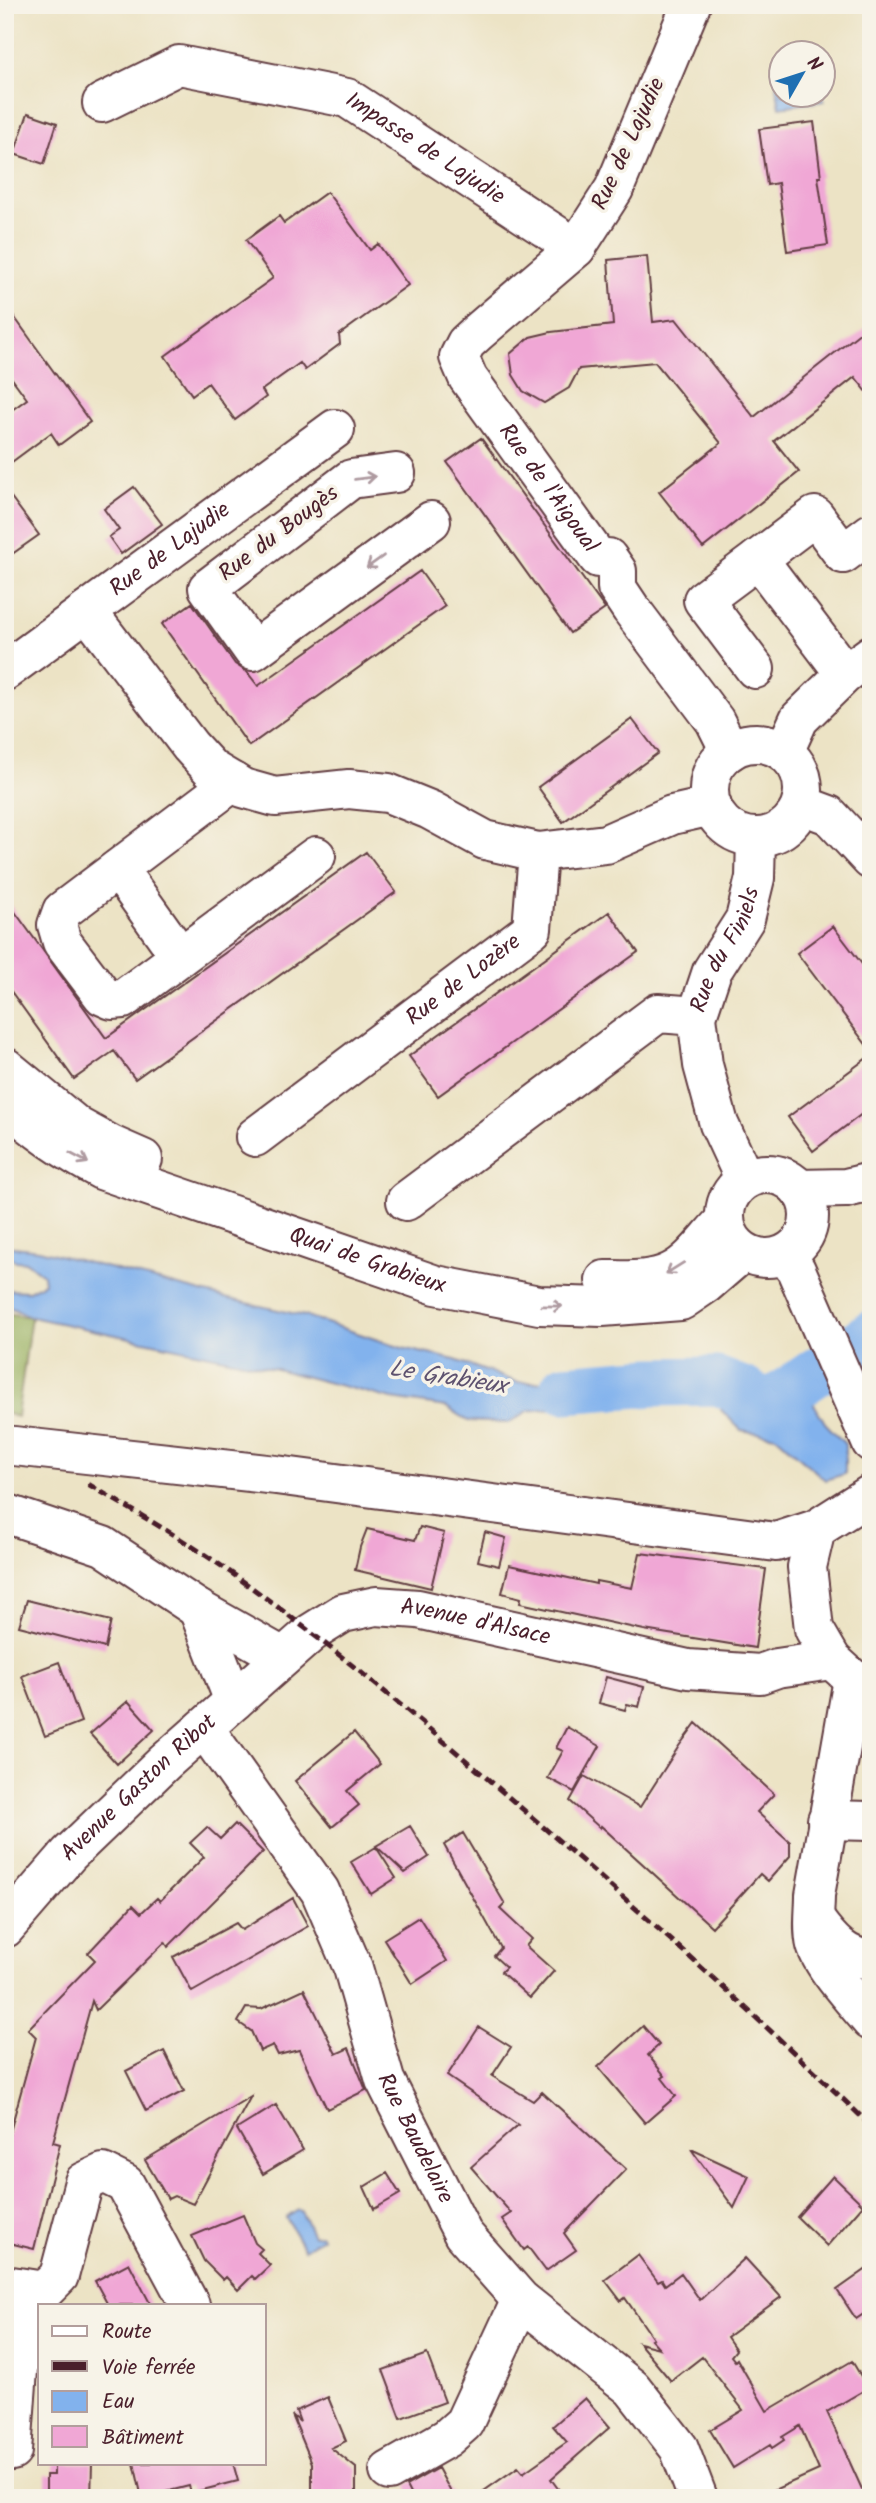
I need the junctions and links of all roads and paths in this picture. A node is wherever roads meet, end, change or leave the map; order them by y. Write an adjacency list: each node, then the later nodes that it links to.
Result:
1 (691, 5): 3 (street, Rue de Lajudie)
2 (102, 103): 3 (street, Impasse de Lajudie)
3 (576, 248): 4 (street, Rue de Lajudie)
4 (459, 357): 14 (street, Rue de l'Aigoual)
5 (335, 429): 10 (street, Rue de Lajudie)
6 (396, 473): 7 (street, Rue du Bougès, one-way to 6)
7 (430, 521)
8 (871, 533): 9 (street)
9 (758, 559): 11 (street); 12 (street)
10 (86, 611): 13 (street, Rue de Lajudie); 16 (street)
11 (858, 665): 15 (street)
12 (755, 669)
13 (5, 671)
14 (730, 751): 15 (street); 18 (street)
15 (784, 752): 17 (street)
16 (233, 782): 20 (street); 23 (street)
17 (802, 805): 19 (street); 22 (street)
18 (712, 806): 19 (street); 20 (street)
19 (756, 837): 25 (street, Rue du Finiels)
20 (538, 852): 29 (street, Rue de Lozère)
21 (316, 856): 24 (street)
22 (871, 860)
23 (118, 869): 24 (street); 24 (street)
24 (180, 956)
25 (697, 1016): 30 (street, Rue du Finiels); 32 (street)
26 (5, 1066): 35 (street, Quai de Grabieux, one-way to 26)
27 (5, 1103): 28 (street, Quai de Grabieux)
28 (21, 1129): 35 (street, Quai de Grabieux, one-way to 35)
29 (255, 1137)
30 (745, 1180): 33 (street); 35 (street)
31 (871, 1182): 33 (street)
32 (406, 1201)
33 (804, 1203): 34 (street); 36 (street)
34 (871, 1211)
35 (733, 1236): 36 (street)
36 (791, 1262): 37 (street)
37 (870, 1440): 39 (street)
38 (5, 1445): 42 (street)
39 (870, 1494): 41 (street)
40 (5, 1513): 44 (street)
41 (816, 1529): 42 (street); 43 (street)
42 (776, 1542): 43 (street)
43 (807, 1567): 46 (street)
44 (198, 1609): 45 (street); 47 (street)
45 (283, 1657): 46 (street, Avenue d'Alsace); 47 (street, Avenue Gaston Ribot)
46 (842, 1663): 49 (street)
47 (234, 1700): 48 (street, Avenue Gaston Ribot)
48 (204, 1728): 53 (street, Avenue Gaston Ribot); 58 (street, Rue Baudelaire)
49 (856, 1751): 50 (street)
50 (827, 1819): 51 (street); 52 (street)
51 (871, 1821)
52 (815, 1919): 54 (street); 56 (street)
53 (5, 1928)
54 (871, 1960)
55 (871, 1973): 56 (street)
56 (867, 2016)
57 (14, 2287): 59 (street); 60 (street)
58 (520, 2300): 61 (street); 62 (street, Rue Baudelaire)
59 (189, 2304)
60 (5, 2452)
61 (389, 2471)
62 (698, 2498)

